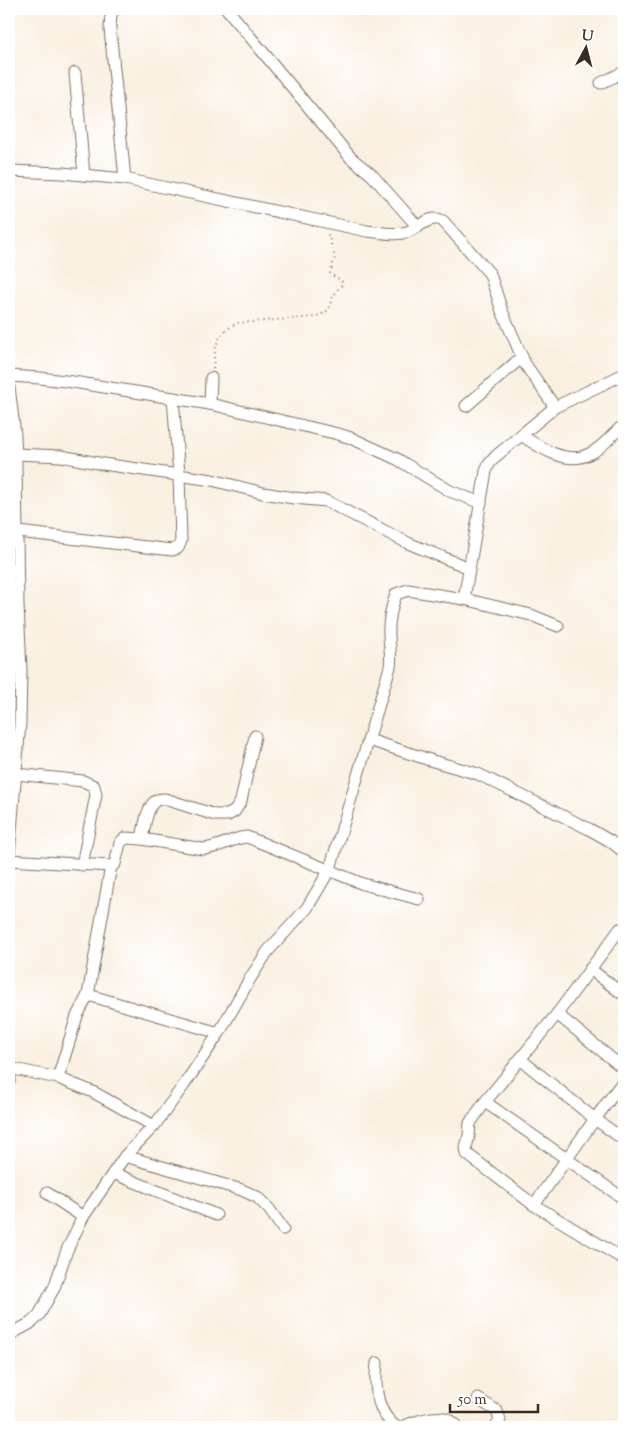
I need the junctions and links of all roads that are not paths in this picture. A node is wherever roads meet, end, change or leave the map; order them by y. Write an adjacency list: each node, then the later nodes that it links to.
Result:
1 (115, 9): 8 (street)
2 (227, 9): 9 (street)
3 (624, 72): 5 (street)
4 (75, 74): 7 (street)
5 (601, 83)
6 (9, 172): 7 (street)
7 (84, 175): 8 (street)
8 (125, 178): 9 (street)
9 (418, 227): 10 (street)
10 (522, 357): 17 (street); 18 (street)
11 (624, 374): 18 (street)
12 (9, 376): 15 (street)
13 (211, 378): 16 (street)
14 (9, 387): 21 (street)
15 (173, 398): 16 (street); 22 (street)
16 (210, 404): 23 (street)
17 (466, 406)
18 (555, 407): 20 (street)
19 (624, 426): 20 (street)
20 (521, 435): 23 (street)
21 (16, 454): 22 (street); 24 (street)
22 (178, 475): 24 (street); 25 (street)
23 (481, 503): 25 (street)
24 (13, 532): 30 (street)
25 (469, 568): 26 (street)
26 (464, 599): 27 (street); 29 (street)
27 (558, 626)
28 (255, 736): 31 (street)
29 (369, 740): 32 (street); 37 (street)
30 (16, 774): 33 (street); 35 (street)
31 (142, 839): 36 (street); 37 (street)
32 (624, 852)
33 (9, 854)
34 (9, 860): 35 (street)
35 (82, 865): 36 (street)
36 (111, 866): 41 (street)
37 (330, 869): 38 (street); 44 (street)
38 (420, 899)
39 (623, 928): 40 (street)
40 (590, 969): 42 (street); 43 (street)
41 (88, 995): 44 (street); 48 (street)
42 (624, 996)
43 (557, 1014): 45 (street); 47 (street)
44 (219, 1033): 53 (street)
45 (520, 1059): 51 (street); 52 (street)
46 (10, 1068): 48 (street); 50 (street)
47 (624, 1069)
48 (58, 1078): 53 (street)
49 (624, 1080): 52 (street)
50 (9, 1081)
51 (485, 1102): 56 (street); 60 (street)
52 (595, 1120): 54 (street); 56 (street)
53 (154, 1126): 55 (street)
54 (624, 1140)
55 (125, 1156): 57 (street); 63 (street)
56 (567, 1158): 59 (street); 60 (street)
57 (113, 1173): 61 (street); 62 (street)
58 (47, 1193): 62 (street)
59 (624, 1199)
60 (534, 1205): 64 (street)
61 (216, 1215)
62 (83, 1217): 65 (street)
63 (283, 1229)
64 (624, 1257)
65 (9, 1335)
66 (376, 1363): 68 (street)
67 (478, 1399): 71 (street)
68 (396, 1427)
69 (403, 1427): 70 (street)
70 (458, 1427)
71 (495, 1427)

